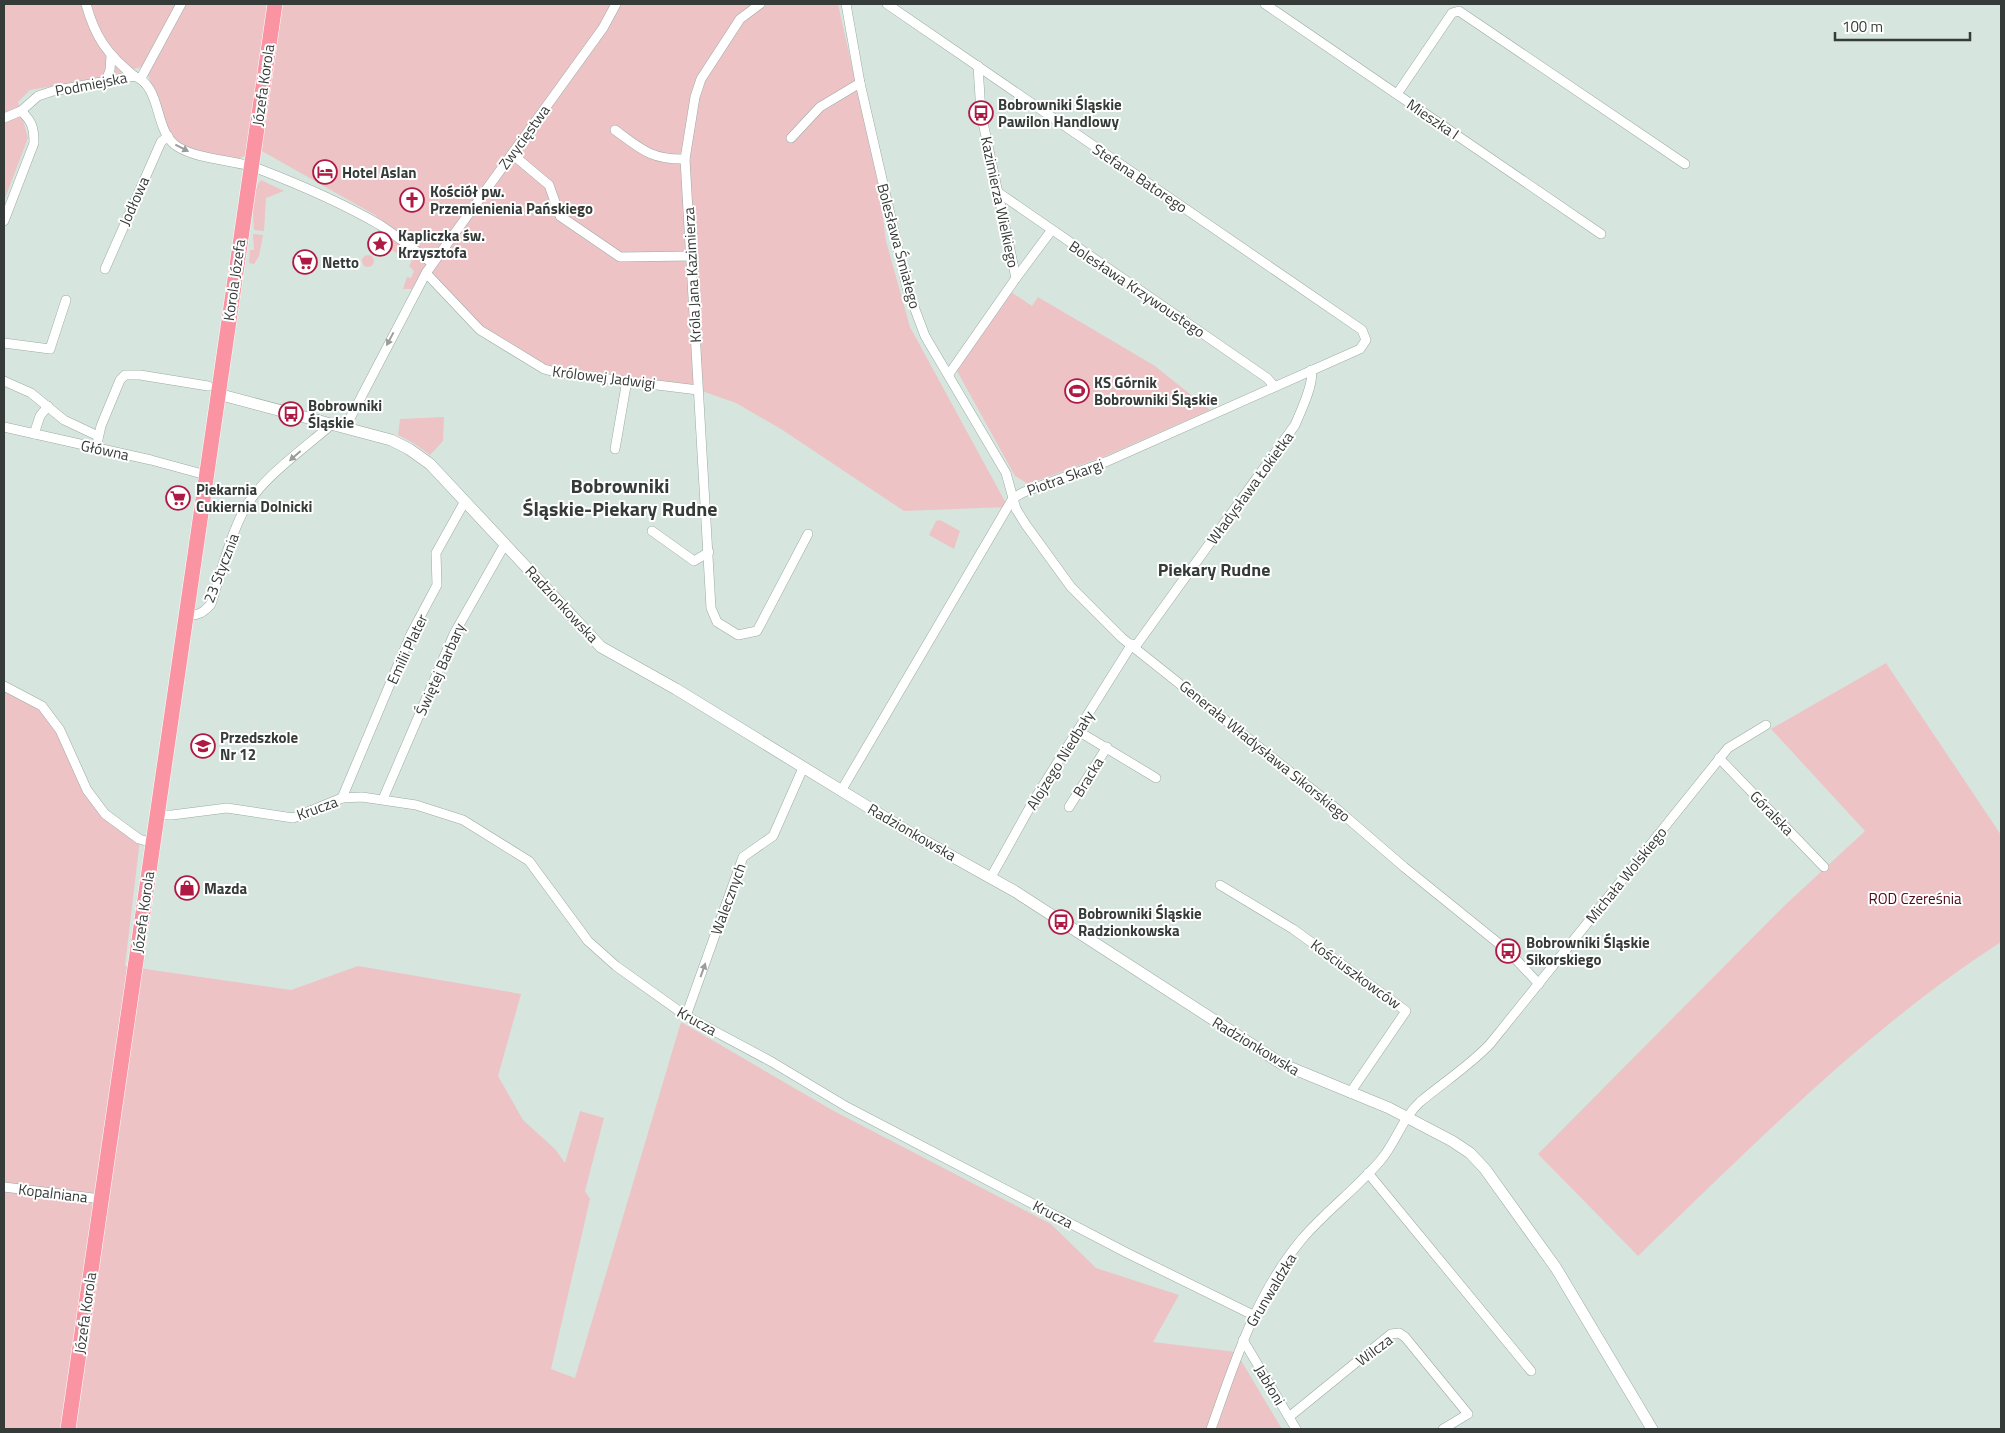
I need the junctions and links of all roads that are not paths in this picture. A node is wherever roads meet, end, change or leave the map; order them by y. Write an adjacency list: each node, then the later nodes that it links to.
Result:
1 (86, 4): 9 (street)
2 (181, 4): 11 (street, Podmiejska)
3 (275, 4): 23 (highway, Józefa Korola)
4 (616, 4): 20 (street, Zwycięstwa)
5 (760, 4): 21 (street, Króla Jana Kazimierza)
6 (846, 4): 13 (street, Bolesława Śmiałego)
7 (887, 4): 10 (street, Stefana Batorego)
8 (1265, 4): 14 (street, Mieszka I)
9 (111, 56): 11 (street); 12 (street)
10 (978, 66): 24 (street, Kazimierza Wielkiego); 34 (street, Stefana Batorego)
11 (138, 77): 12 (street, Podmiejska); 18 (street)
12 (106, 81): 15 (street, Podmiejska)
13 (860, 83): 19 (street); 37 (street, Bolesława Śmiałego)
14 (1396, 94): 22 (street); 27 (street, Mieszka I)
15 (21, 110): 16 (street, Podmiejska); 25 (street)
16 (4, 118)
17 (615, 130): 21 (street)
18 (168, 136): 23 (street, one-way to 23); 30 (street, Jodłowa)
19 (791, 138)
20 (512, 154): 28 (street); 29 (street, Zwycięstwa)
21 (685, 159): 28 (street, Króla Jana Kazimierza)
22 (1685, 164)
23 (251, 167): 29 (street); 41 (highway, Korola Józefa)
24 (998, 193): 26 (street, Bolesława Krzywoustego); 32 (street, Kazimierza Wielkiego)
25 (4, 221)
26 (1051, 231): 32 (street, Kazimierza Wielkiego); 40 (street, Bolesława Krzywoustego)
27 (1601, 234)
28 (692, 256): 42 (street, Króla Jana Kazimierza)
29 (432, 263): 31 (street, Zwycięstwa)
30 (105, 269)
31 (426, 272): 38 (street, Królowej Jadwigi); 46 (street, Zwycięstwa, one-way to 46)
32 (1016, 278): 37 (street, Kazimierza Wielkiego)
33 (66, 300): 35 (street)
34 (1366, 337): 36 (street, Piotra Skargi)
35 (4, 343)
36 (1310, 370): 40 (street, Piotra Skargi); 59 (street, Władysława Łokietka)
37 (949, 374): 52 (street, Bolesława Śmiałego)
38 (627, 380): 42 (street, Królowej Jadwigi); 50 (street)
39 (4, 381): 43 (street)
40 (1274, 386): 52 (street, Piotra Skargi)
41 (213, 390): 44 (street, Radzionkowska); 48 (street); 51 (highway, Józefa Korola)
42 (698, 390): 57 (street, Króla Jana Kazimierza)
43 (48, 406): 47 (street); 48 (street)
44 (332, 424): 46 (street, Radzionkowska); 58 (street, 23 Stycznia, one-way to 58)
45 (4, 427): 47 (street, Główna)
46 (345, 428): 53 (street, Radzionkowska)
47 (34, 434): 49 (street, Główna)
48 (98, 436): 49 (street)
49 (96, 448): 51 (street, Główna)
50 (615, 448)
51 (206, 475): 58 (highway, Józefa Korola)
52 (1013, 498): 59 (street, Generała Władysława Sikorskiego); 67 (street, Piotra Skargi)
53 (465, 501): 56 (street, Radzionkowska); 68 (street, Emilii Plater)
54 (652, 531): 57 (street)
55 (808, 534): 57 (street, Króla Jana Kazimierza)
56 (505, 544): 65 (street, Radzionkowska); 69 (street, Świętej Barbary)
57 (709, 552)
58 (186, 615): 71 (highway, Józefa Korola)
59 (1133, 645): 62 (street, Alojzego Niedbały); 76 (street, Generała Władysława Sikorskiego)
60 (4, 686): 72 (street)
61 (1766, 724): 64 (street, Michała Wolskiego)
62 (1078, 730): 63 (street, Bracka); 74 (street, Alojzego Niedbały)
63 (1107, 747): 66 (street, Bracka); 70 (street, Bracka)
64 (1719, 758): 73 (street, Góralska); 76 (street, Michała Wolskiego)
65 (802, 768): 67 (street, Radzionkowska); 77 (street, Walecznych, one-way to 65)
66 (1156, 778)
67 (841, 791): 74 (street, Radzionkowska)
68 (342, 798): 69 (street, Krucza); 71 (street, Krucza)
69 (384, 799): 77 (street, Krucza)
70 (1069, 807)
71 (157, 815): 72 (highway, Józefa Korola)
72 (153, 843): 82 (highway, Józefa Korola)
73 (1824, 867)
74 (990, 877): 78 (street, Radzionkowska)
75 (1220, 885): 78 (street, Kościuszkowców)
76 (1539, 984): 79 (street, Michała Wolskiego)
77 (686, 1016): 83 (street, Krucza)
78 (1350, 1093): 79 (street, Radzionkowska)
79 (1408, 1117): 80 (street, Grunwaldzka); 91 (street, Radzionkowska)
80 (1368, 1173): 83 (street, Grunwaldzka); 85 (street)
81 (4, 1187): 82 (street, Kopalniana)
82 (101, 1199): 87 (highway, Józefa Korola)
83 (1253, 1315): 84 (street, Grunwaldzka)
84 (1243, 1340): 86 (street, Jabłoni); 88 (street, Grunwaldzka)
85 (1531, 1371)
86 (1289, 1417): 89 (street, Jabłoni); 90 (street, Wilcza)
87 (68, 1429)
88 (1211, 1429)
89 (1296, 1429)
90 (1442, 1429)
91 (1652, 1429)

